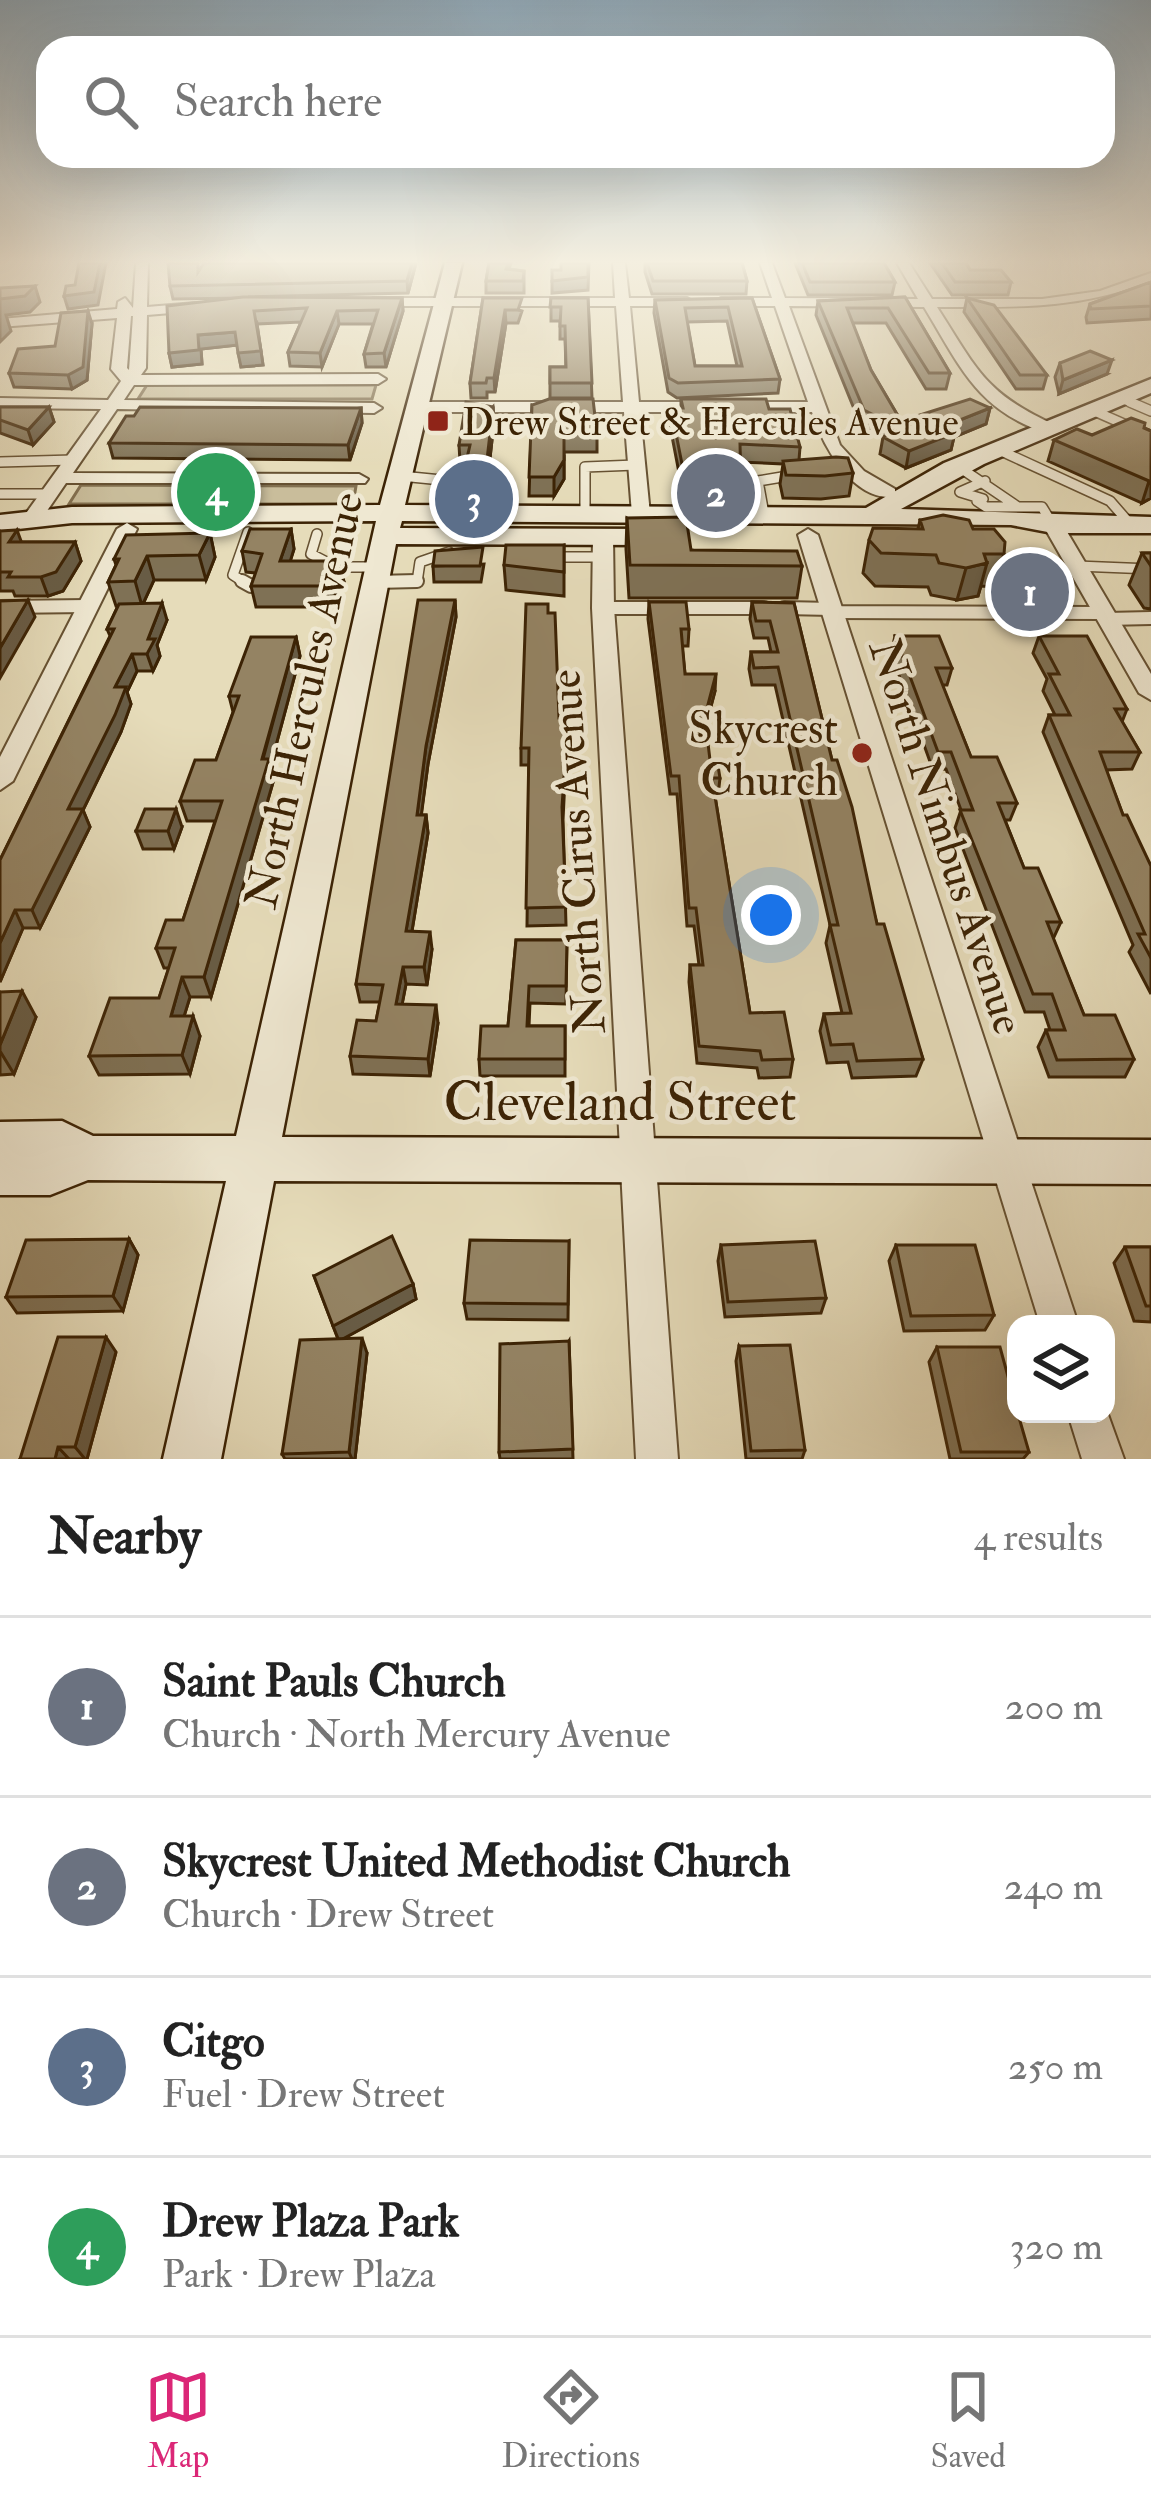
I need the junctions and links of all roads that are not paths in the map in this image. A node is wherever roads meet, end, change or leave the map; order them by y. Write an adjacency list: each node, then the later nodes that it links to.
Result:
1 (122, 331): 7 (street)
2 (141, 331): 7 (street)
3 (438, 331): 14 (main road, North Hercules Avenue)
4 (624, 331): 15 (street)
5 (791, 331): 16 (street)
6 (945, 331): 19 (street)
7 (129, 380): 8 (street); 12 (street)
8 (378, 380)
9 (1150, 386): 10 (main road)
10 (1120, 398): 17 (main road); 18 (lane)
11 (0, 403): 12 (street)
12 (112, 405): 13 (street); 22 (street)
13 (374, 407)
14 (418, 407): 15 (street); 27 (main road, North Hercules Avenue)
15 (630, 407): 16 (street); 24 (street)
16 (818, 407): 32 (street)
17 (1092, 410): 19 (main road); 20 (lane)
18 (1151, 411)
19 (1049, 429): 21 (main road)
20 (1151, 436)
21 (1000, 450): 25 (main road); 45 (lane)
22 (73, 460): 23 (lane); 30 (street)
23 (0, 462)
24 (636, 465): 37 (lane); 38 (street)
25 (973, 471): 31 (main road); 32 (main road); 33 (lane); 35 (lane)
26 (808, 475): 40 (lane)
27 (401, 476): 28 (lane); 51 (main road, North Hercules Avenue)
28 (452, 476): 47 (lane); 47 (lane)
29 (359, 479): 30 (street)
30 (55, 486): 34 (lane); 43 (street)
31 (933, 486): 36 (main road); 41 (main road)
32 (889, 493): 49 (main road)
33 (995, 493): 35 (lane); 36 (lane)
34 (0, 494)
35 (976, 501): 36 (lane)
36 (1014, 512): 41 (main road); 44 (main road)
37 (585, 514): 38 (main road); 47 (main road)
38 (641, 514): 39 (main road)
39 (736, 514): 40 (main road); 48 (main road)
40 (764, 514): 49 (main road)
41 (868, 515): 48 (main road); 49 (main road)
42 (0, 523): 43 (main road)
43 (29, 523): 50 (main road); 51 (main road)
44 (1053, 524): 45 (main road); 49 (main road); 52 (street)
45 (1145, 526)
46 (248, 532): 50 (main road); 51 (main road); 54 (lane)
47 (471, 534): 48 (main road); 51 (main road); 51 (lane)
48 (605, 541): 49 (main road); 57 (street, North Cirus Avenue)
49 (810, 543): 58 (street, North Nimbus Avenue)
50 (125, 544): 56 (street)
51 (382, 549): 65 (main road, North Hercules Avenue)
52 (1077, 566): 53 (lane); 59 (street)
53 (1151, 569)
54 (251, 586)
55 (0, 607): 56 (lane)
56 (90, 607): 62 (street)
57 (603, 608): 58 (lane); 66 (street, North Cirus Avenue)
58 (832, 610): 59 (lane); 67 (street, North Nimbus Avenue)
59 (1106, 616): 60 (lane); 61 (street)
60 (1151, 618)
61 (1151, 693)
62 (0, 782)
63 (0, 1144): 64 (main road, Cleveland Street)
64 (88, 1158): 65 (main road, Cleveland Street); 69 (main road, Cleveland Street)
65 (254, 1159): 66 (main road, Cleveland Street); 72 (main road, North Hercules Avenue)
66 (638, 1162): 67 (main road, Cleveland Street); 73 (street, North Cirus Avenue)
67 (1006, 1162): 68 (main road, Cleveland Street); 70 (street, North Nimbus Avenue)
68 (1151, 1162)
69 (0, 1172)
70 (1056, 1315)
71 (1091, 1423): 74 (street)
72 (192, 1459)
73 (657, 1459)
74 (1103, 1459)

